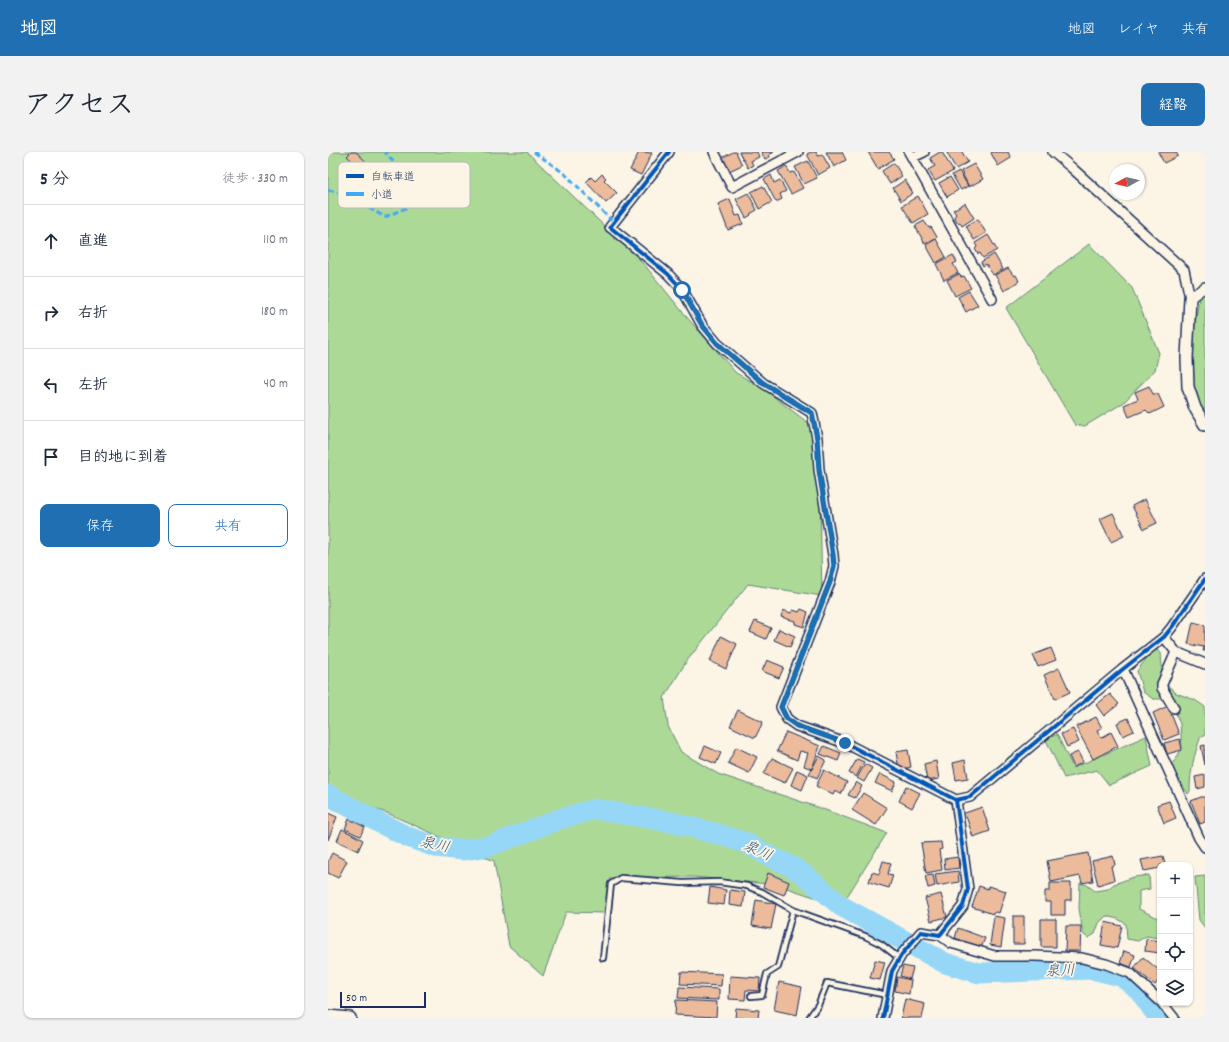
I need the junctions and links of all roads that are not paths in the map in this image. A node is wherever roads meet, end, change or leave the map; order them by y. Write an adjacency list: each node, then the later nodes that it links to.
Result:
1 (669, 152): 17 (street)
2 (714, 152): 3 (street)
3 (798, 152)
4 (924, 152): 6 (street)
5 (1053, 152): 8 (street)
6 (911, 154): 9 (street)
7 (1205, 287): 8 (street)
8 (1190, 298): 10 (street)
9 (992, 299)
10 (1205, 426)
11 (1205, 580): 12 (street)
12 (1164, 637): 13 (street); 15 (street)
13 (1176, 652): 14 (street); 16 (street)
14 (1205, 664)
15 (1123, 669): 17 (street); 18 (street)
16 (1174, 708)
17 (956, 800): 20 (street)
18 (1205, 847)
19 (793, 910): 21 (lane); 22 (lane); 24 (lane)
20 (940, 935): 21 (street); 25 (street)
21 (900, 956): 23 (street)
22 (603, 958)
23 (887, 995): 29 (lane); 30 (street)
24 (751, 996)
25 (1157, 998)
26 (1164, 1006): 31 (street)
27 (328, 1016): 28 (street)
28 (350, 1018)
29 (809, 1018)
30 (883, 1018)
31 (1174, 1018)

